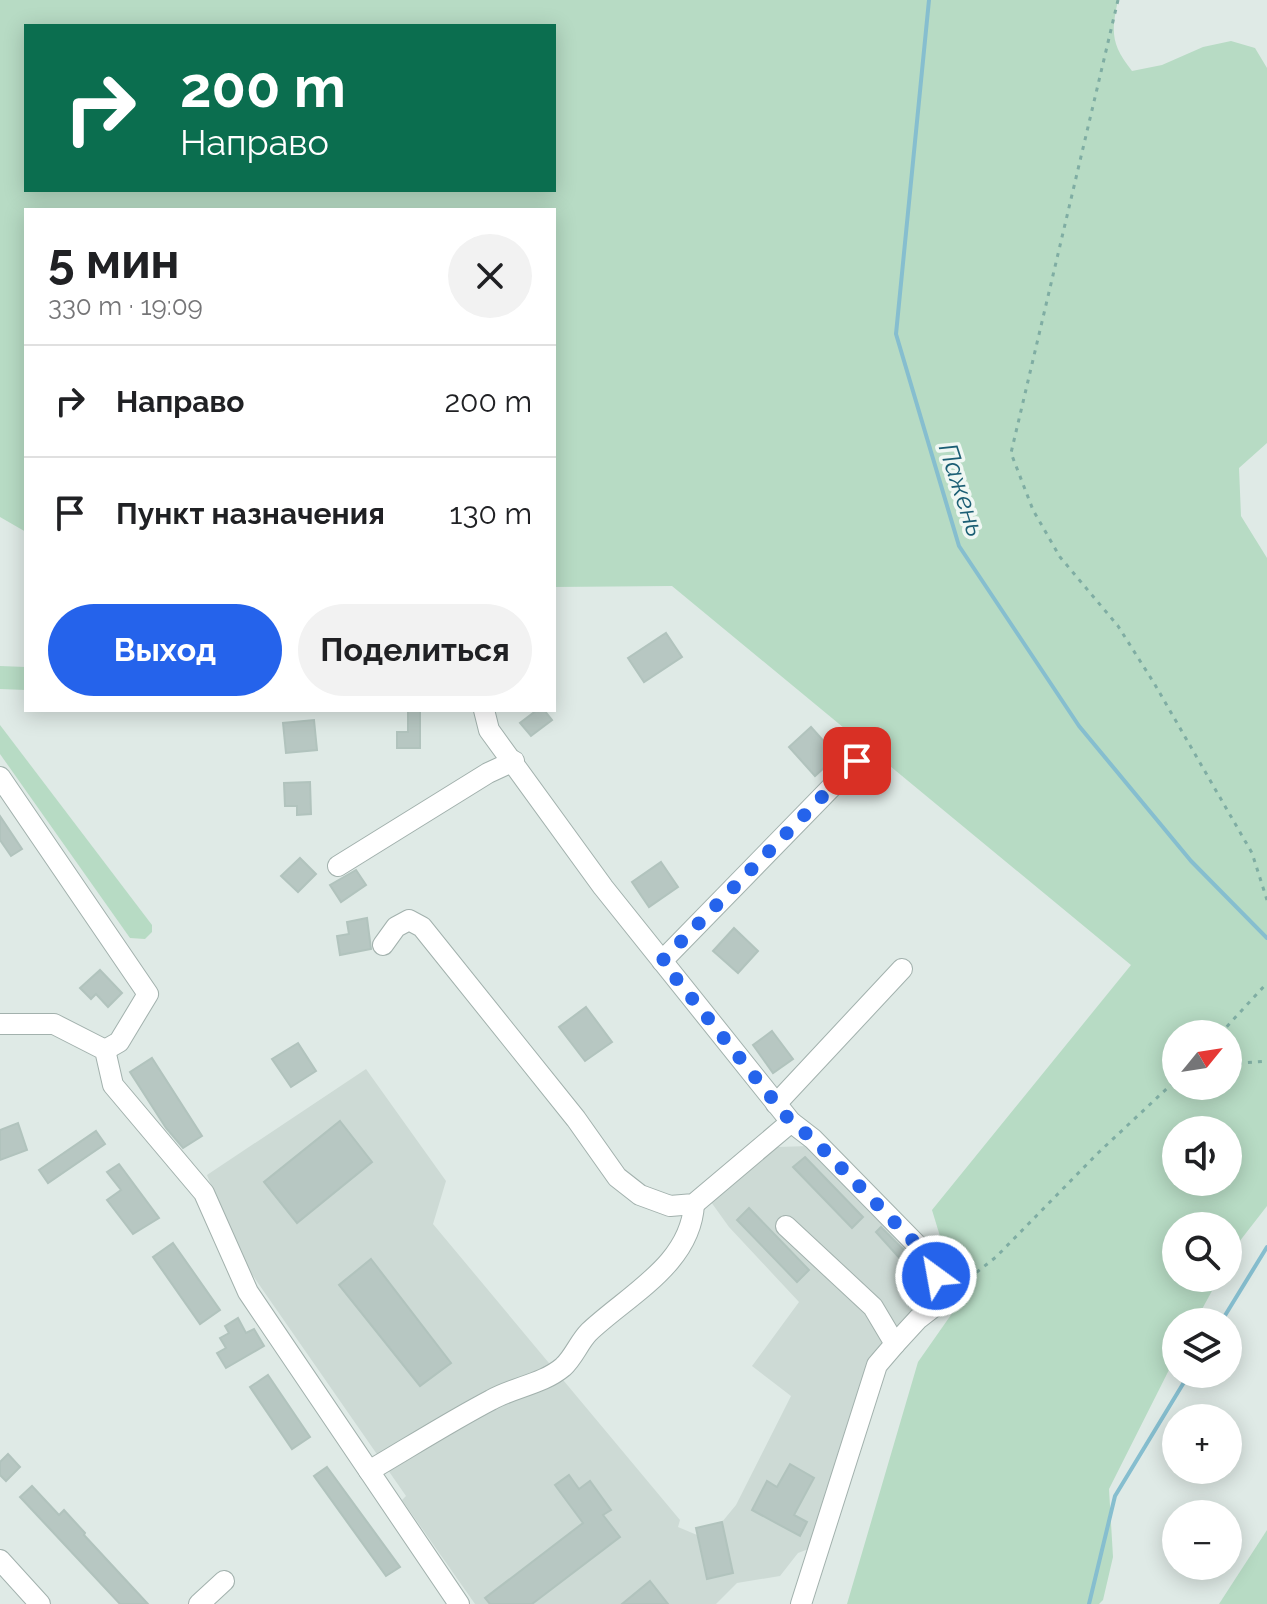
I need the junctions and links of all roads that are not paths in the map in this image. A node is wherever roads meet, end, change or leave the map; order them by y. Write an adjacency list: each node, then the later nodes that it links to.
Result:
1 (484, 712): 2 (street)
2 (514, 761): 5 (street); 7 (street)
3 (857, 761): 7 (street)
4 (0, 777): 10 (street)
5 (338, 866)
6 (383, 945): 13 (street)
7 (662, 961): 11 (street)
8 (902, 969): 11 (street)
9 (0, 1024): 10 (street)
10 (105, 1050): 16 (street)
11 (776, 1104): 12 (street)
12 (791, 1122): 13 (street); 15 (street)
13 (694, 1204): 16 (street)
14 (786, 1226): 15 (street)
15 (895, 1344): 22 (street)
16 (369, 1471): 21 (street)
17 (0, 1560): 19 (street)
18 (224, 1581): 20 (street)
19 (40, 1604)
20 (199, 1604)
21 (459, 1604)
22 (801, 1604)

